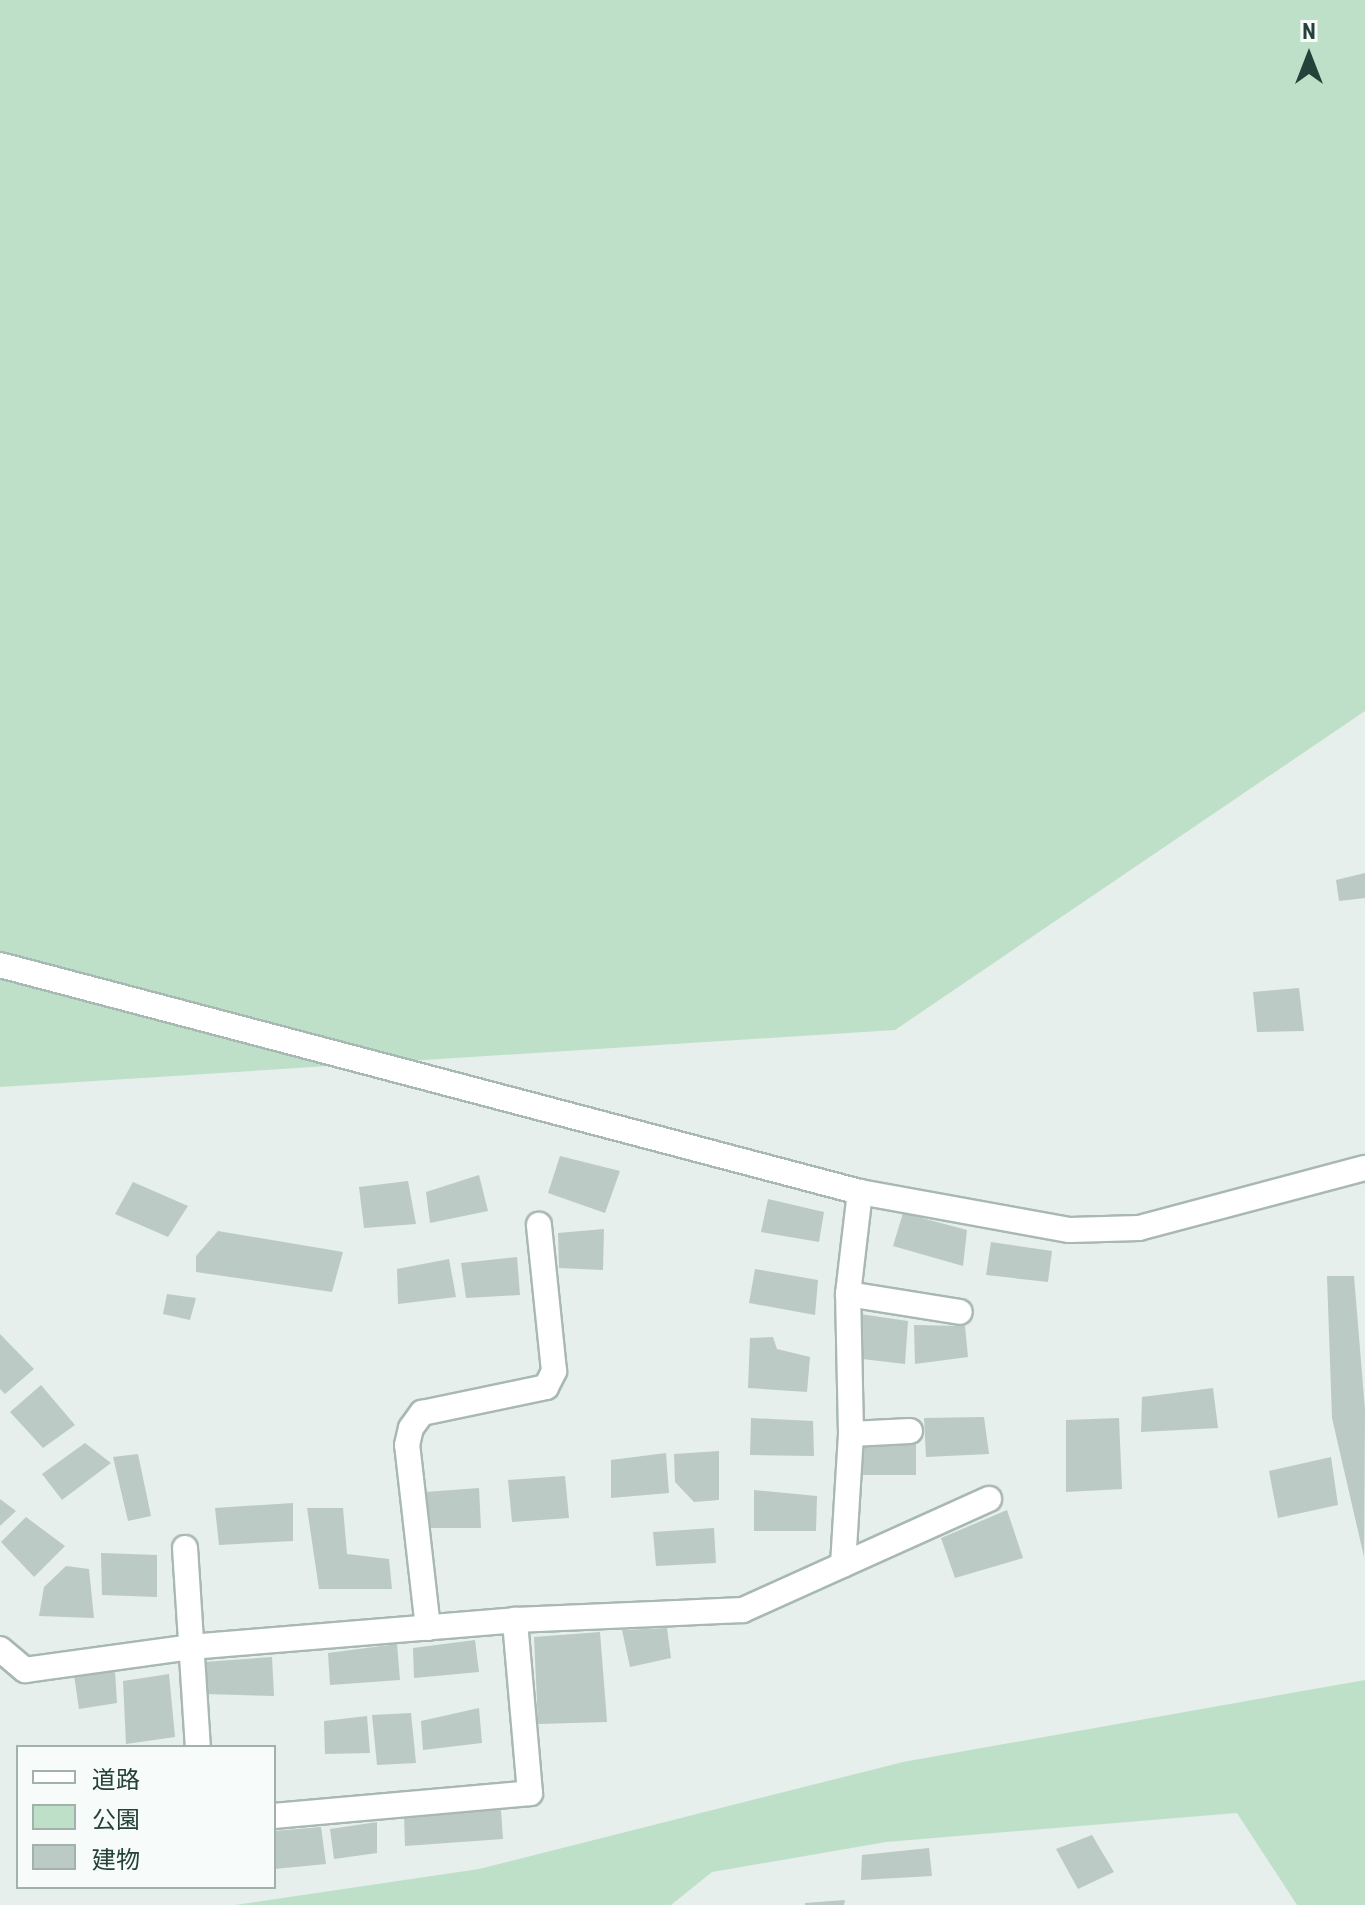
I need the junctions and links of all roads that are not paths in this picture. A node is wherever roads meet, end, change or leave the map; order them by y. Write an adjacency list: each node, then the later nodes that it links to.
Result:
1 (0, 965): 3 (street)
2 (1365, 1168): 3 (street)
3 (860, 1192): 5 (street)
4 (539, 1225): 13 (street)
5 (848, 1294): 6 (street); 8 (street)
6 (960, 1312)
7 (910, 1431): 8 (street)
8 (851, 1434): 11 (street)
9 (989, 1499): 11 (street)
10 (185, 1548): 14 (street)
11 (843, 1565): 12 (street)
12 (515, 1620): 13 (street); 17 (street)
13 (428, 1628): 14 (street)
14 (190, 1647): 15 (street); 16 (street)
15 (0, 1649)
16 (198, 1745)
17 (276, 1816)

